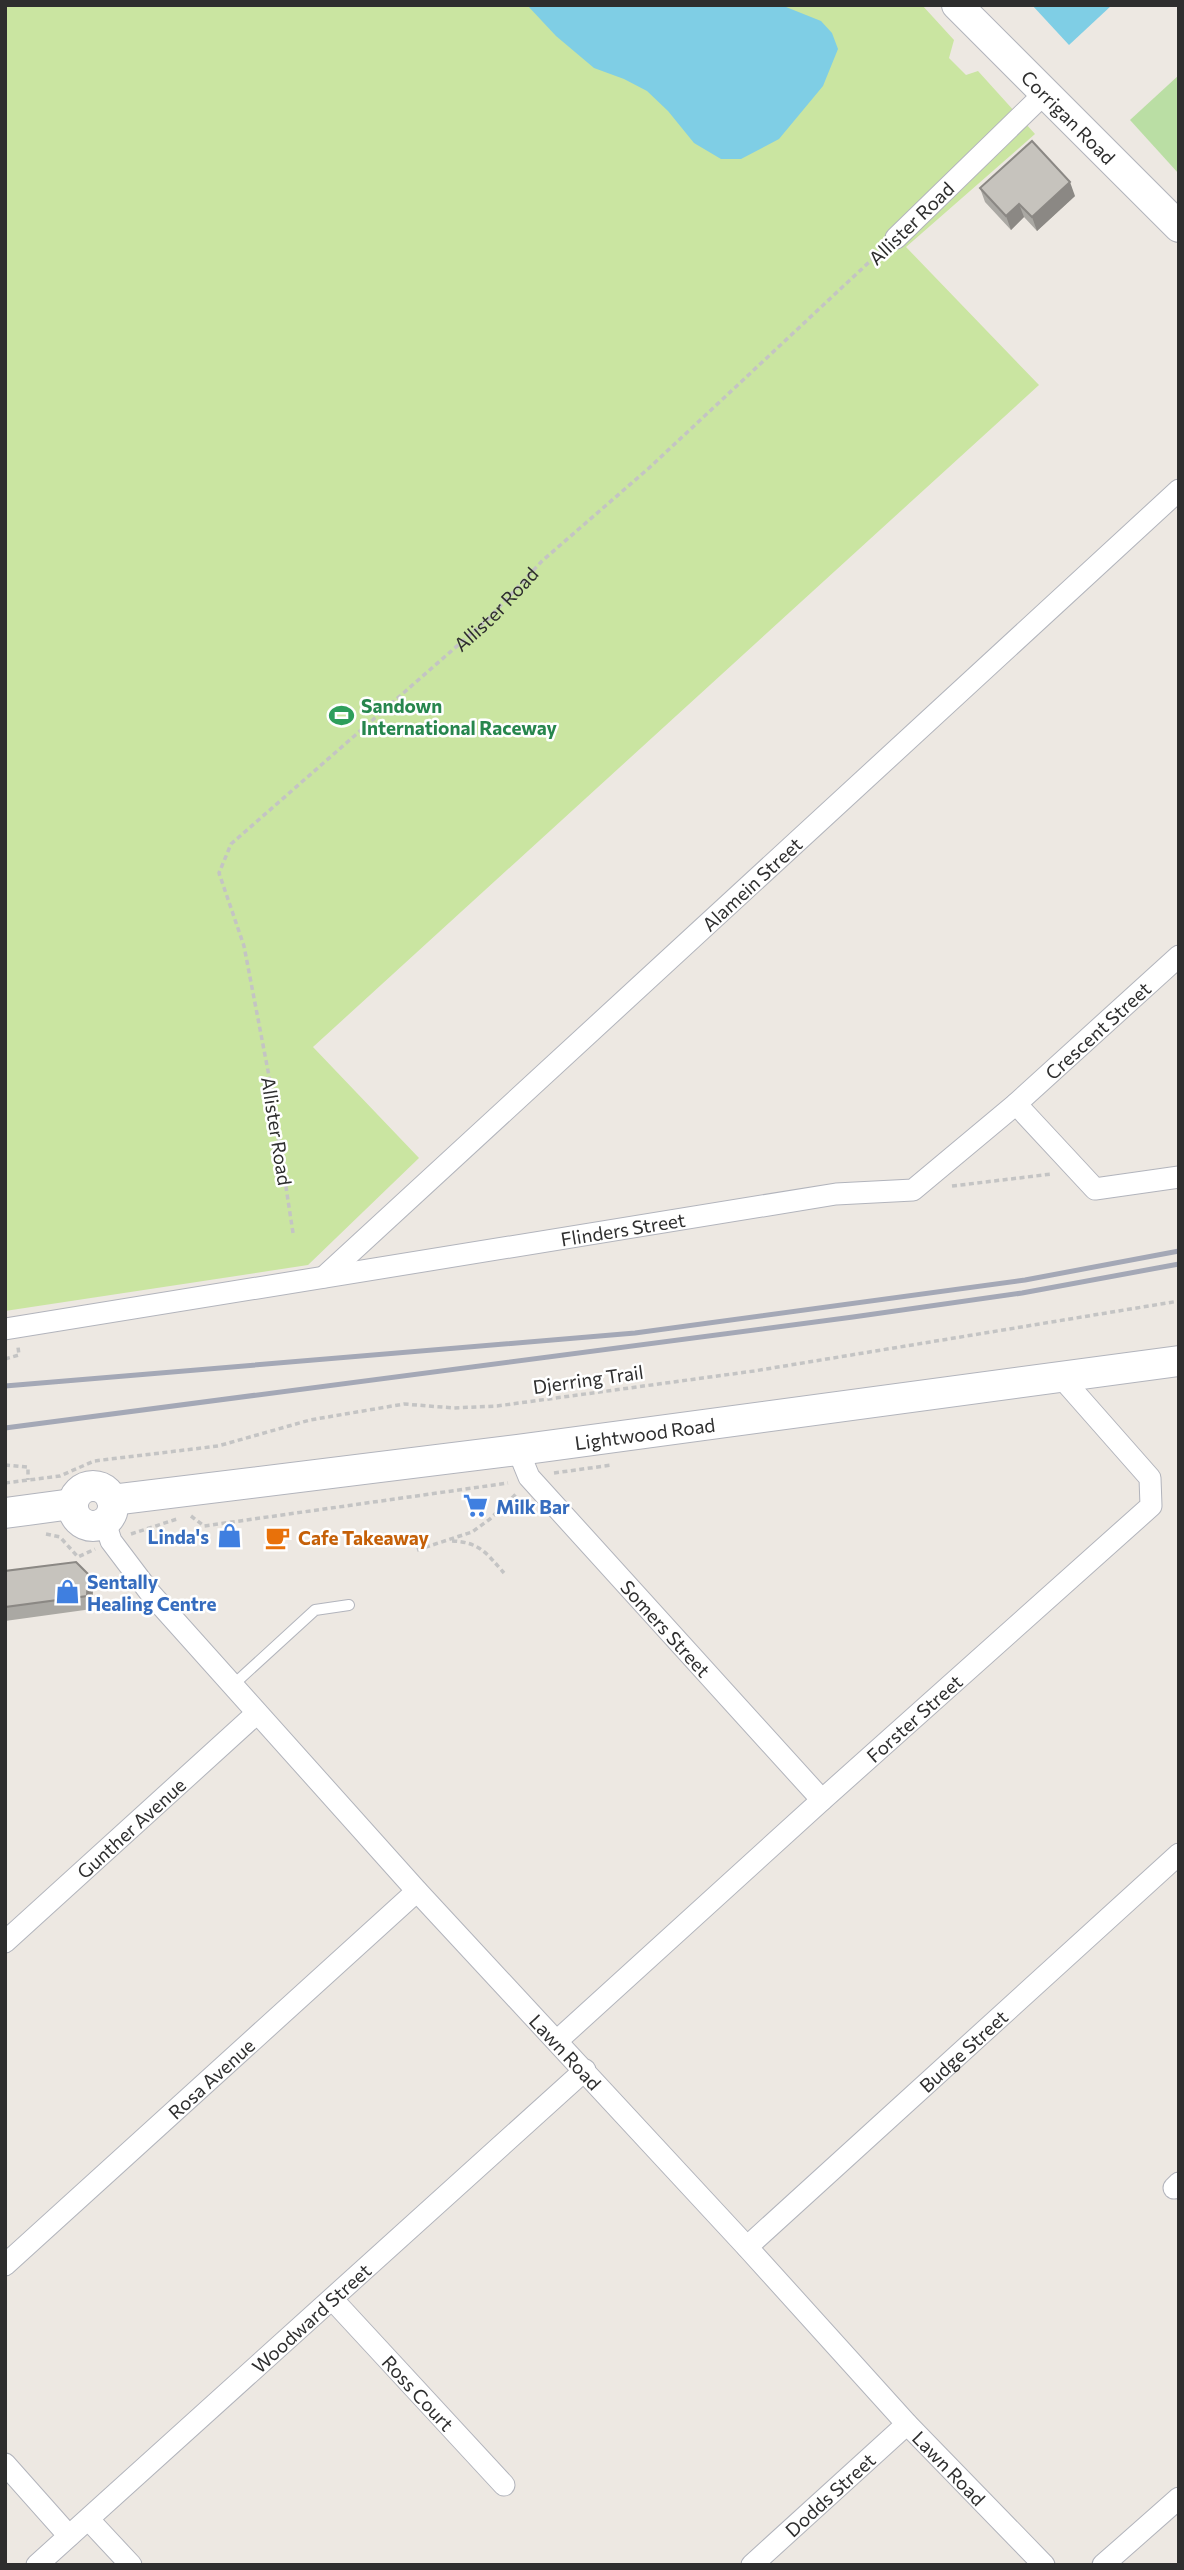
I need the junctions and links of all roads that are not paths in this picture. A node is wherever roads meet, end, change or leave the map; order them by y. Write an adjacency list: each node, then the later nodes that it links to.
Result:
1 (957, 5): 2 (main road, Corrigan Road)
2 (1045, 93): 3 (main road, Corrigan Road); 4 (street, Allister Road)
3 (1179, 227)
4 (896, 238)
5 (1179, 490): 9 (street, Alamein Street)
6 (1179, 956): 7 (street, Crescent Street)
7 (1016, 1104): 8 (street); 9 (street, Flinders Street)
8 (1179, 1177)
9 (324, 1278): 10 (street, Flinders Street)
10 (5, 1329)
11 (1179, 1361): 12 (main road, Lightwood Road)
12 (1061, 1377): 13 (main road, Lightwood Road); 19 (street, Forster Street)
13 (524, 1463): 14 (main road, Lightwood Road); 19 (street, Somers Street)
14 (109, 1511): 15 (main road, Lightwood Road); 17 (street, Lawn Road)
15 (5, 1513)
16 (349, 1605): 17 (lane)
17 (233, 1685): 18 (street, Lawn Road)
18 (257, 1713): 21 (street, Lawn Road); 22 (street, Gunther Avenue)
19 (822, 1800): 23 (street, Forster Street)
20 (1179, 1854): 25 (street, Budge Street)
21 (417, 1891): 23 (street, Lawn Road); 26 (street, Rosa Avenue)
22 (5, 1942)
23 (558, 2040): 24 (street, Lawn Road)
24 (585, 2070): 25 (street, Lawn Road); 27 (street, Woodward Street)
25 (747, 2247): 28 (street, Lawn Road)
26 (5, 2265)
27 (333, 2300): 30 (street, Ross Court); 32 (street, Woodward Street)
28 (907, 2424): 36 (street, Dodds Street); 37 (street, Lawn Road)
29 (5, 2464): 33 (street)
30 (504, 2485)
31 (1179, 2498): 38 (street)
32 (89, 2520): 33 (street, Woodward Street); 35 (street)
33 (69, 2536): 34 (street, Woodward Street)
34 (37, 2565)
35 (131, 2565)
36 (752, 2565)
37 (1044, 2565)
38 (1103, 2565)

